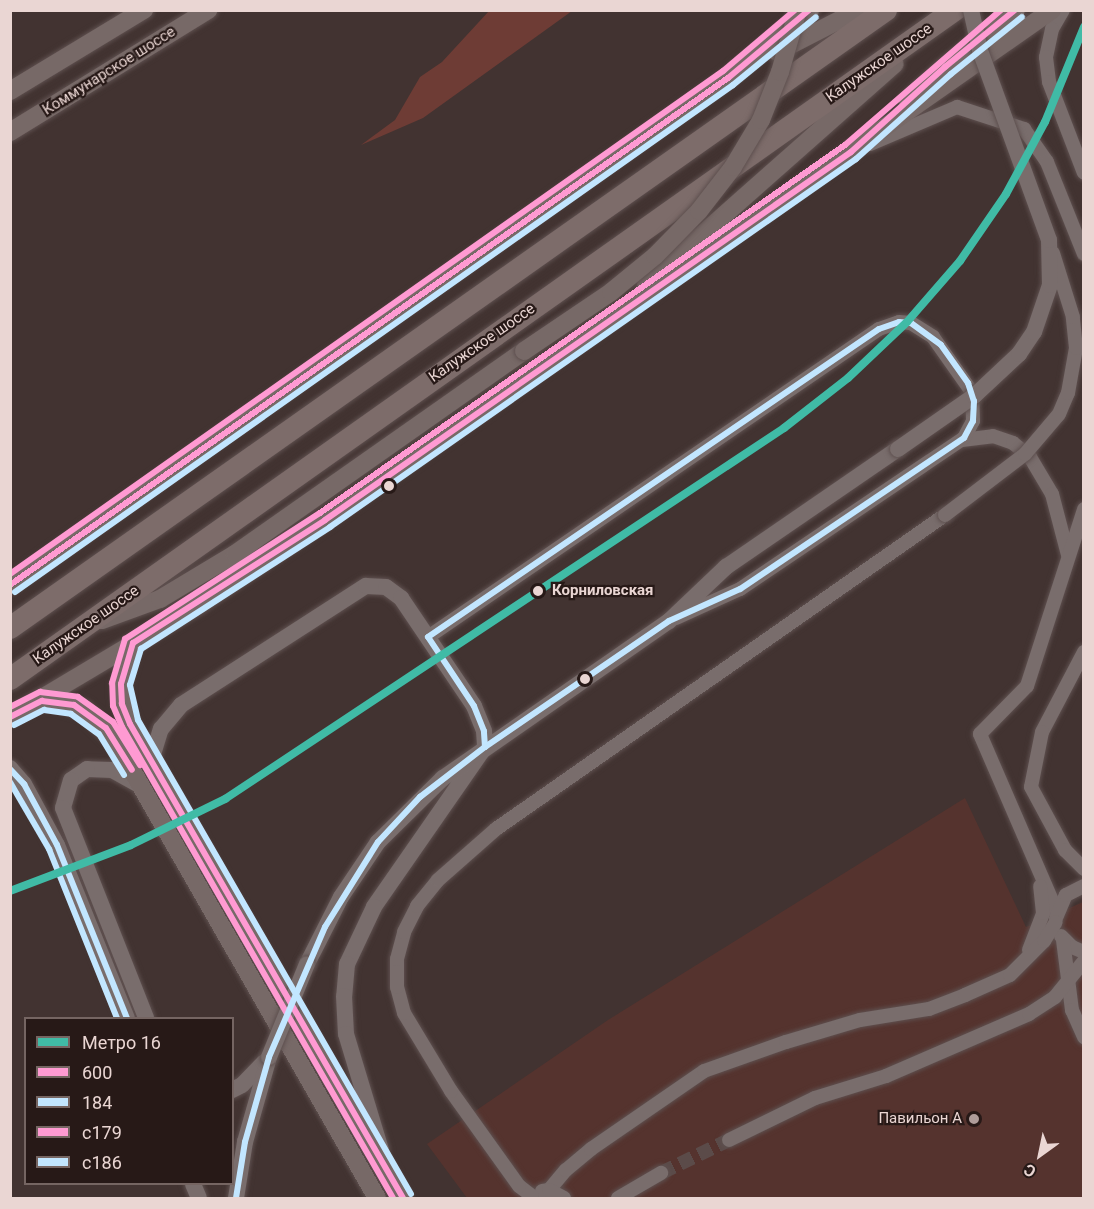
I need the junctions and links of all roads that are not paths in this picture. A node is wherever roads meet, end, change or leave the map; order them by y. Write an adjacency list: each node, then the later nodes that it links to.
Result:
1 (144, 10): 13 (main road)
2 (208, 10): 14 (main road, Коммунарское шоссе)
3 (798, 10): 25 (main road, bridge)
4 (810, 10): 12 (main road)
5 (859, 10): 12 (main road)
6 (885, 10): 26 (highway)
7 (956, 10): 19 (main road); 25 (highway, Калужское шоссе)
8 (971, 10): 17 (street, bridge)
9 (1016, 10): 15 (main road)
10 (1052, 10): 15 (main road)
11 (1063, 10): 16 (street)
12 (728, 78): 23 (main road)
13 (10, 91)
14 (10, 132)
15 (851, 152): 18 (street); 19 (main road)
16 (1083, 173)
17 (1048, 240): 24 (street, bridge); 55 (street, bridge)
18 (1083, 254)
19 (587, 338): 28 (main road)
20 (960, 441): 22 (street); 24 (street); 27 (street)
21 (1083, 509): 22 (street)
22 (1068, 556): 37 (street)
23 (10, 585)
24 (669, 621): 33 (street)
25 (84, 626): 30 (highway, Калужское шоссе)
26 (10, 628)
27 (428, 637): 33 (street); 34 (street)
28 (134, 643): 31 (main road); 34 (main road)
29 (1083, 652): 38 (street)
30 (10, 678)
31 (33, 704): 32 (main road); 36 (main road)
32 (10, 717)
33 (485, 747): 49 (street, bridge); 53 (street)
34 (151, 760): 53 (main road)
35 (10, 768): 46 (street)
36 (141, 786): 47 (street); 57 (main road)
37 (1034, 863): 40 (street); 44 (street)
38 (1083, 869)
39 (1083, 886): 40 (street)
40 (1057, 917): 41 (street); 44 (street)
41 (1064, 940): 42 (street); 45 (street)
42 (1083, 952)
43 (1083, 961): 45 (street)
44 (1010, 975): 54 (street)
45 (1067, 983): 48 (street); 51 (street)
46 (128, 1017)
47 (146, 1017)
48 (1083, 1036)
49 (268, 1057): 50 (street); 56 (street)
50 (234, 1089)
51 (729, 1140)
52 (661, 1173): 60 (street)
53 (391, 1177): 58 (main road)
54 (549, 1190): 55 (street); 59 (street)
55 (532, 1197)
56 (236, 1198)
57 (377, 1198)
58 (403, 1198)
59 (564, 1198)
60 (618, 1198)

